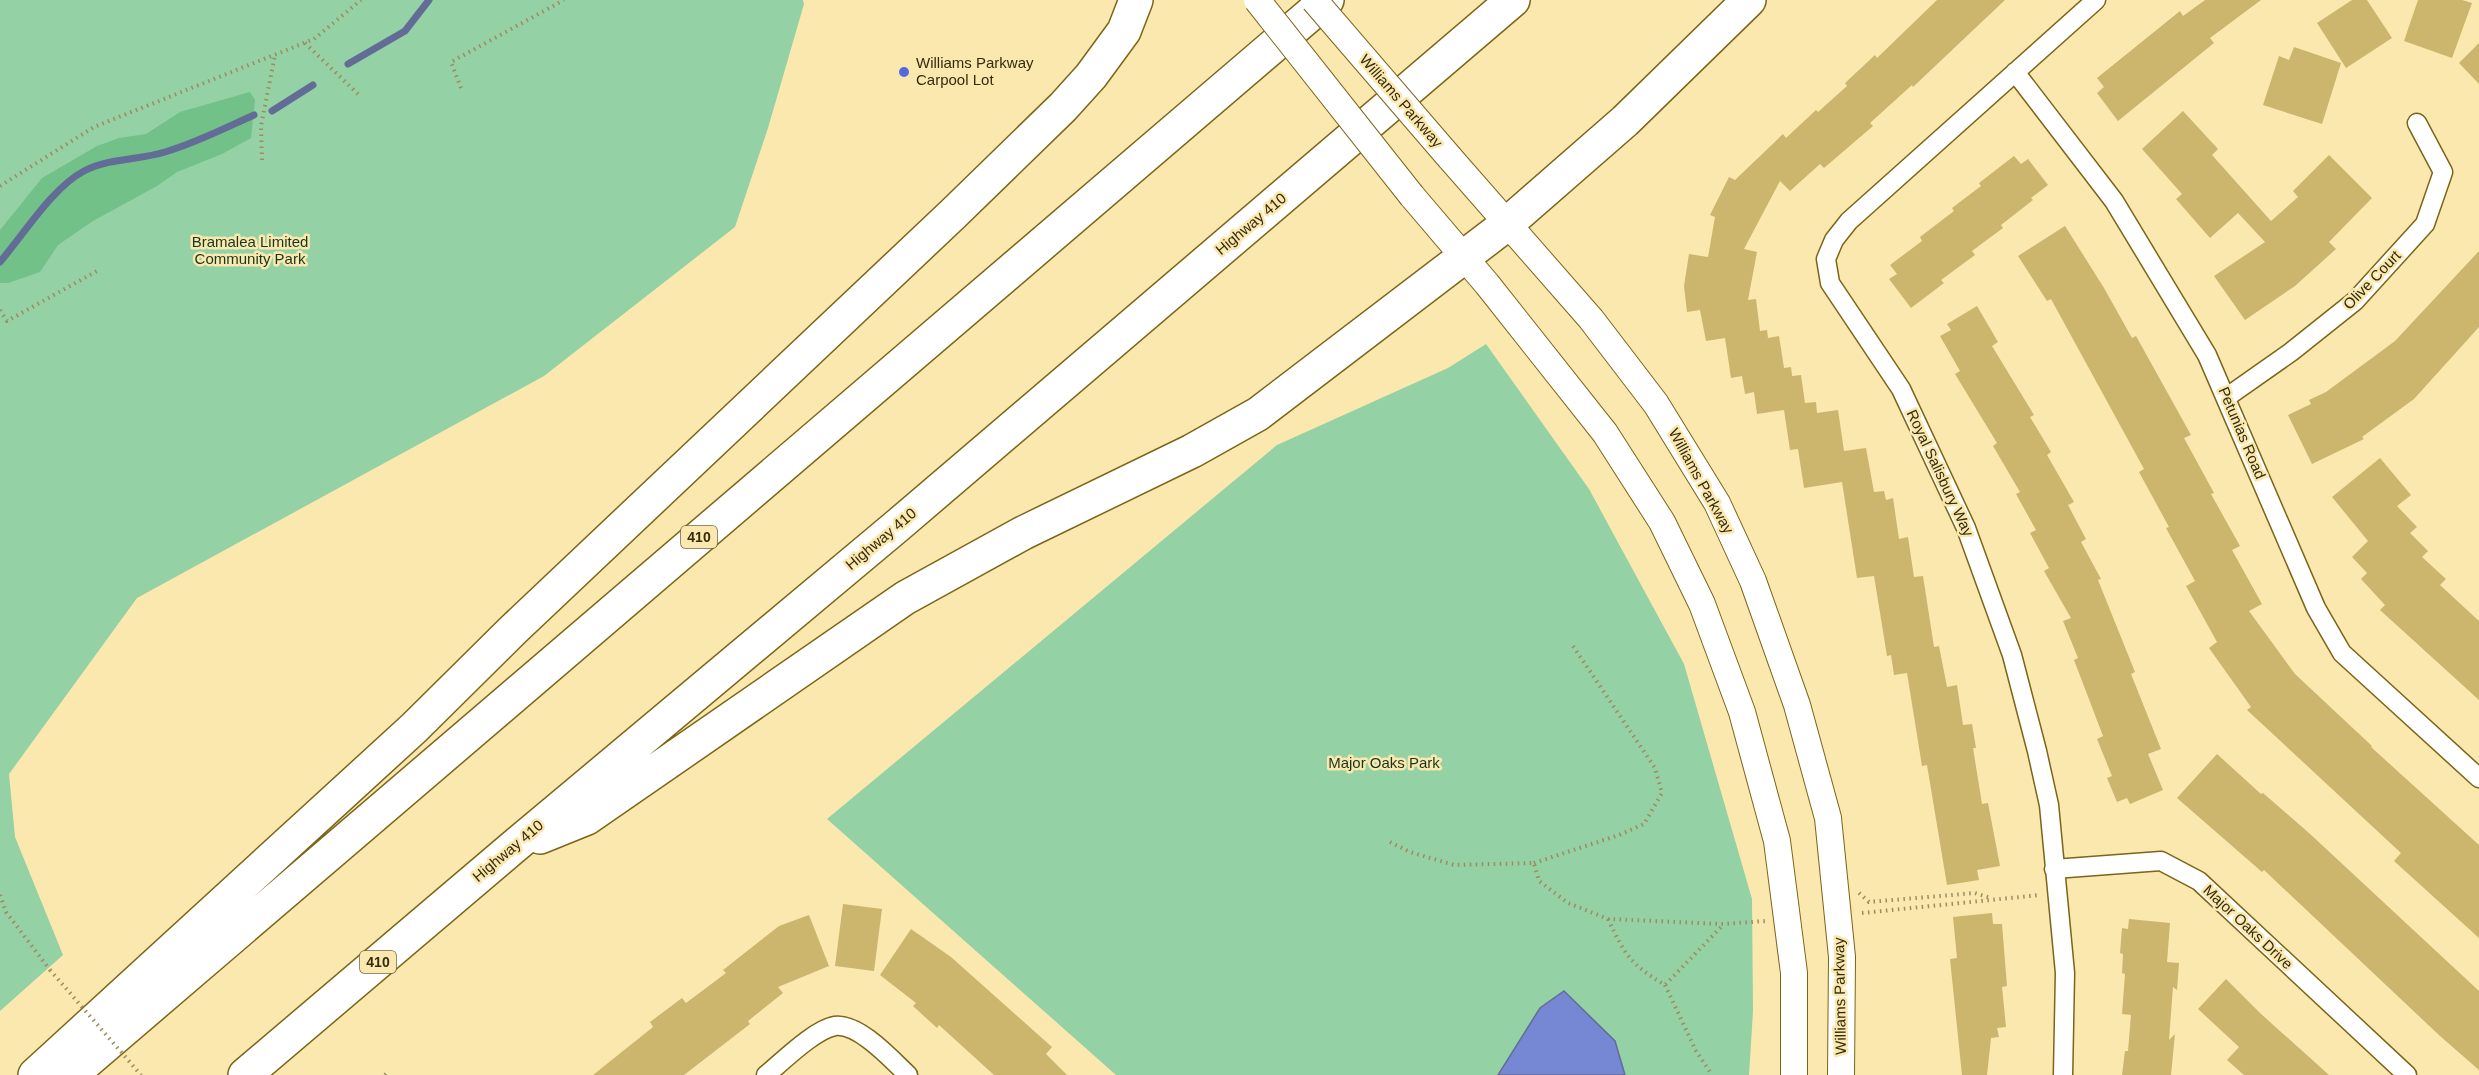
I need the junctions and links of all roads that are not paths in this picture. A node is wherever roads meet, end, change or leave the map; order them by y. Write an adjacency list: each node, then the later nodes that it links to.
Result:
1 (1136, 0): 18 (highway)
2 (1257, 0): 13 (main road, bridge)
3 (1295, 0): 10 (highway)
4 (1314, 0): 12 (main road, Williams Parkway, bridge)
5 (1327, 0): 10 (highway, 410)
6 (1513, 0): 16 (highway, Highway 410 / 410)
7 (1749, 0): 12 (highway)
8 (2096, 0): 9 (street, Royal Salisbury Way)
9 (2015, 72): 14 (street, Petunias Road); 17 (street, Royal Salisbury Way)
10 (1233, 79): 19 (highway, 410)
11 (2417, 123): 14 (street, Olive Court)
12 (1507, 224): 13 (highway); 24 (main road, Williams Parkway)
13 (1465, 258): 16 (highway); 23 (main road)
14 (2227, 397): 15 (street, Petunias Road)
15 (2479, 778)
16 (511, 849): 20 (highway, Highway 410 / 410)
17 (2054, 869): 25 (street, Royal Salisbury Way); 26 (street, Major Oaks Drive)
18 (34, 1075)
19 (71, 1075)
20 (245, 1075)
21 (766, 1075): 22 (street)
22 (908, 1075)
23 (1794, 1075)
24 (1840, 1075)
25 (2064, 1075)
26 (2407, 1075)

